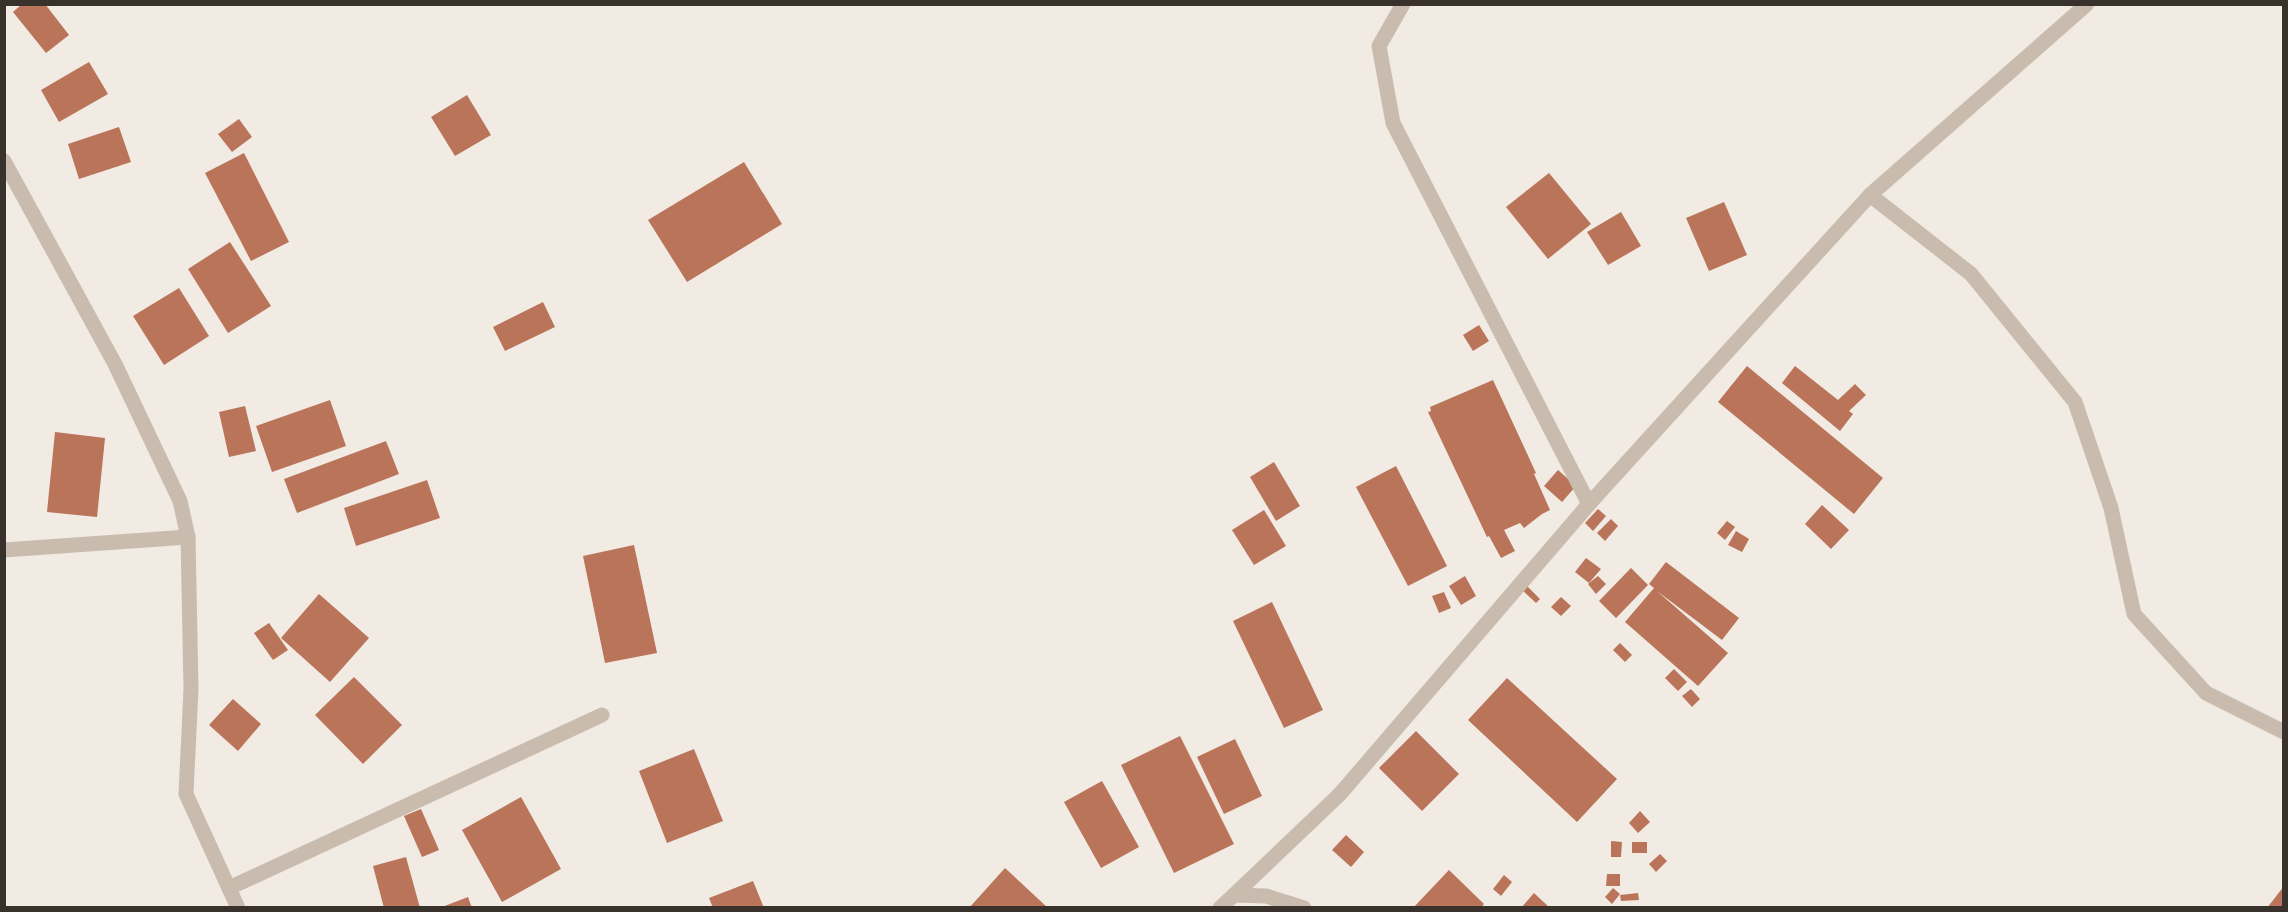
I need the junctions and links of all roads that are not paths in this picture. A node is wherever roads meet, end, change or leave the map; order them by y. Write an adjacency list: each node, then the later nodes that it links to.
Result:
1 (1403, 4): 5 (street)
2 (2087, 4): 4 (street)
3 (4, 160): 6 (street)
4 (1870, 195): 5 (street); 9 (street)
5 (1589, 504): 11 (street)
6 (188, 537): 7 (street); 10 (street)
7 (4, 550)
8 (602, 716): 10 (street)
9 (2283, 732)
10 (229, 888): 12 (street)
11 (1234, 895): 13 (street); 14 (street)
12 (238, 908)
13 (1220, 908)
14 (1304, 908)

